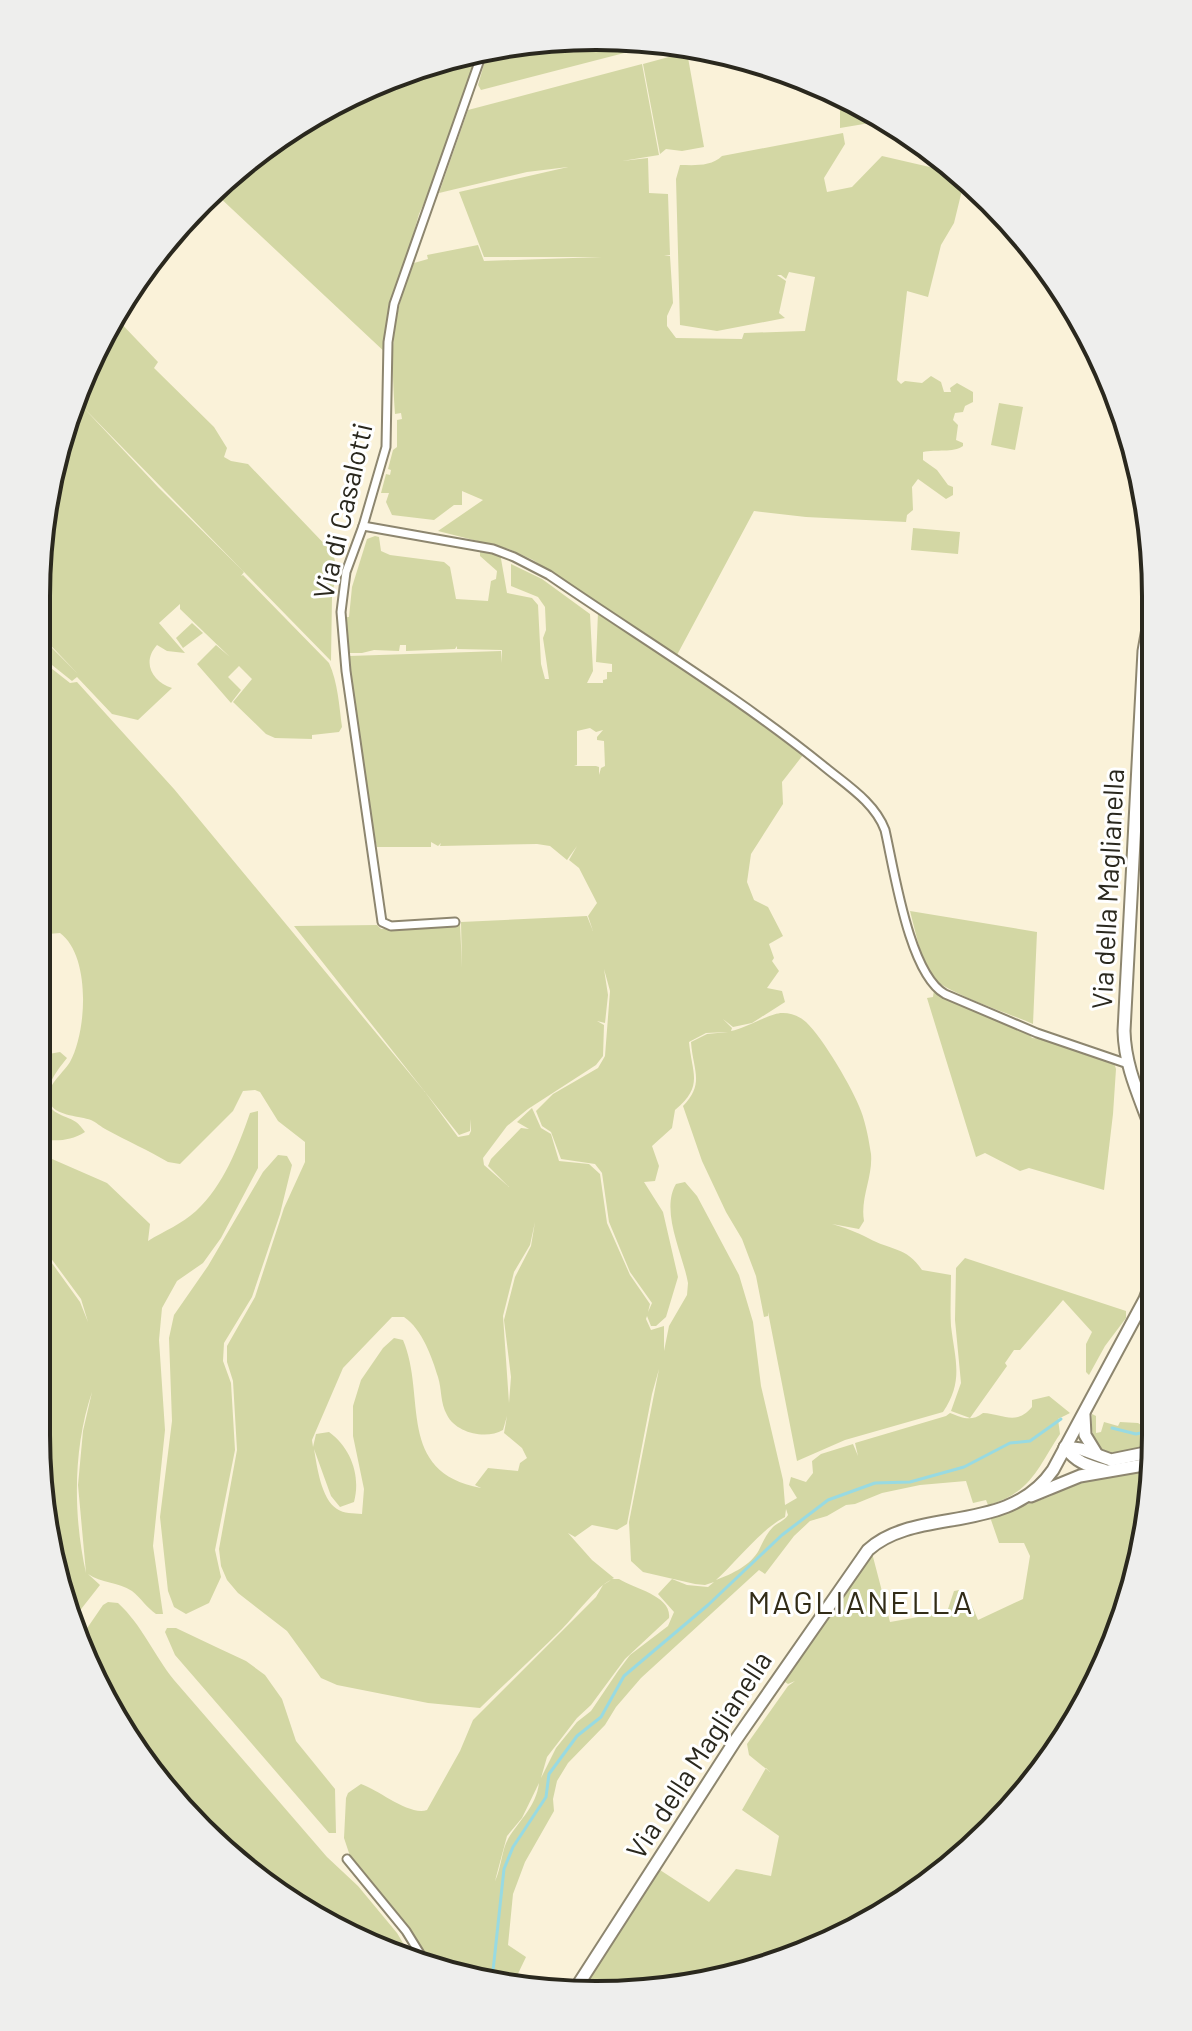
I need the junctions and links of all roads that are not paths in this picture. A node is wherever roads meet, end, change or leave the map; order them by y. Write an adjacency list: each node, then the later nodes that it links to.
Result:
1 (479, 63): 2 (street, Via di Casalotti)
2 (363, 526): 4 (street, Via di Casalotti); 5 (street)
3 (1142, 689): 5 (main road, Via della Maglianella)
4 (455, 922)
5 (1128, 1064): 6 (main road, Via della Maglianella)
6 (1142, 1103)
7 (1142, 1304): 8 (main road, Via della Maglianella)
8 (1084, 1409): 9 (main road, Via della Maglianella); 10 (main road)
9 (1065, 1447): 10 (main road); 12 (main road, Via della Maglianella)
10 (1104, 1465): 11 (main road); 12 (main road)
11 (1141, 1465)
12 (1022, 1498): 15 (main road, Via della Maglianella)
13 (347, 1859): 14 (street)
14 (419, 1951)
15 (581, 1981)

